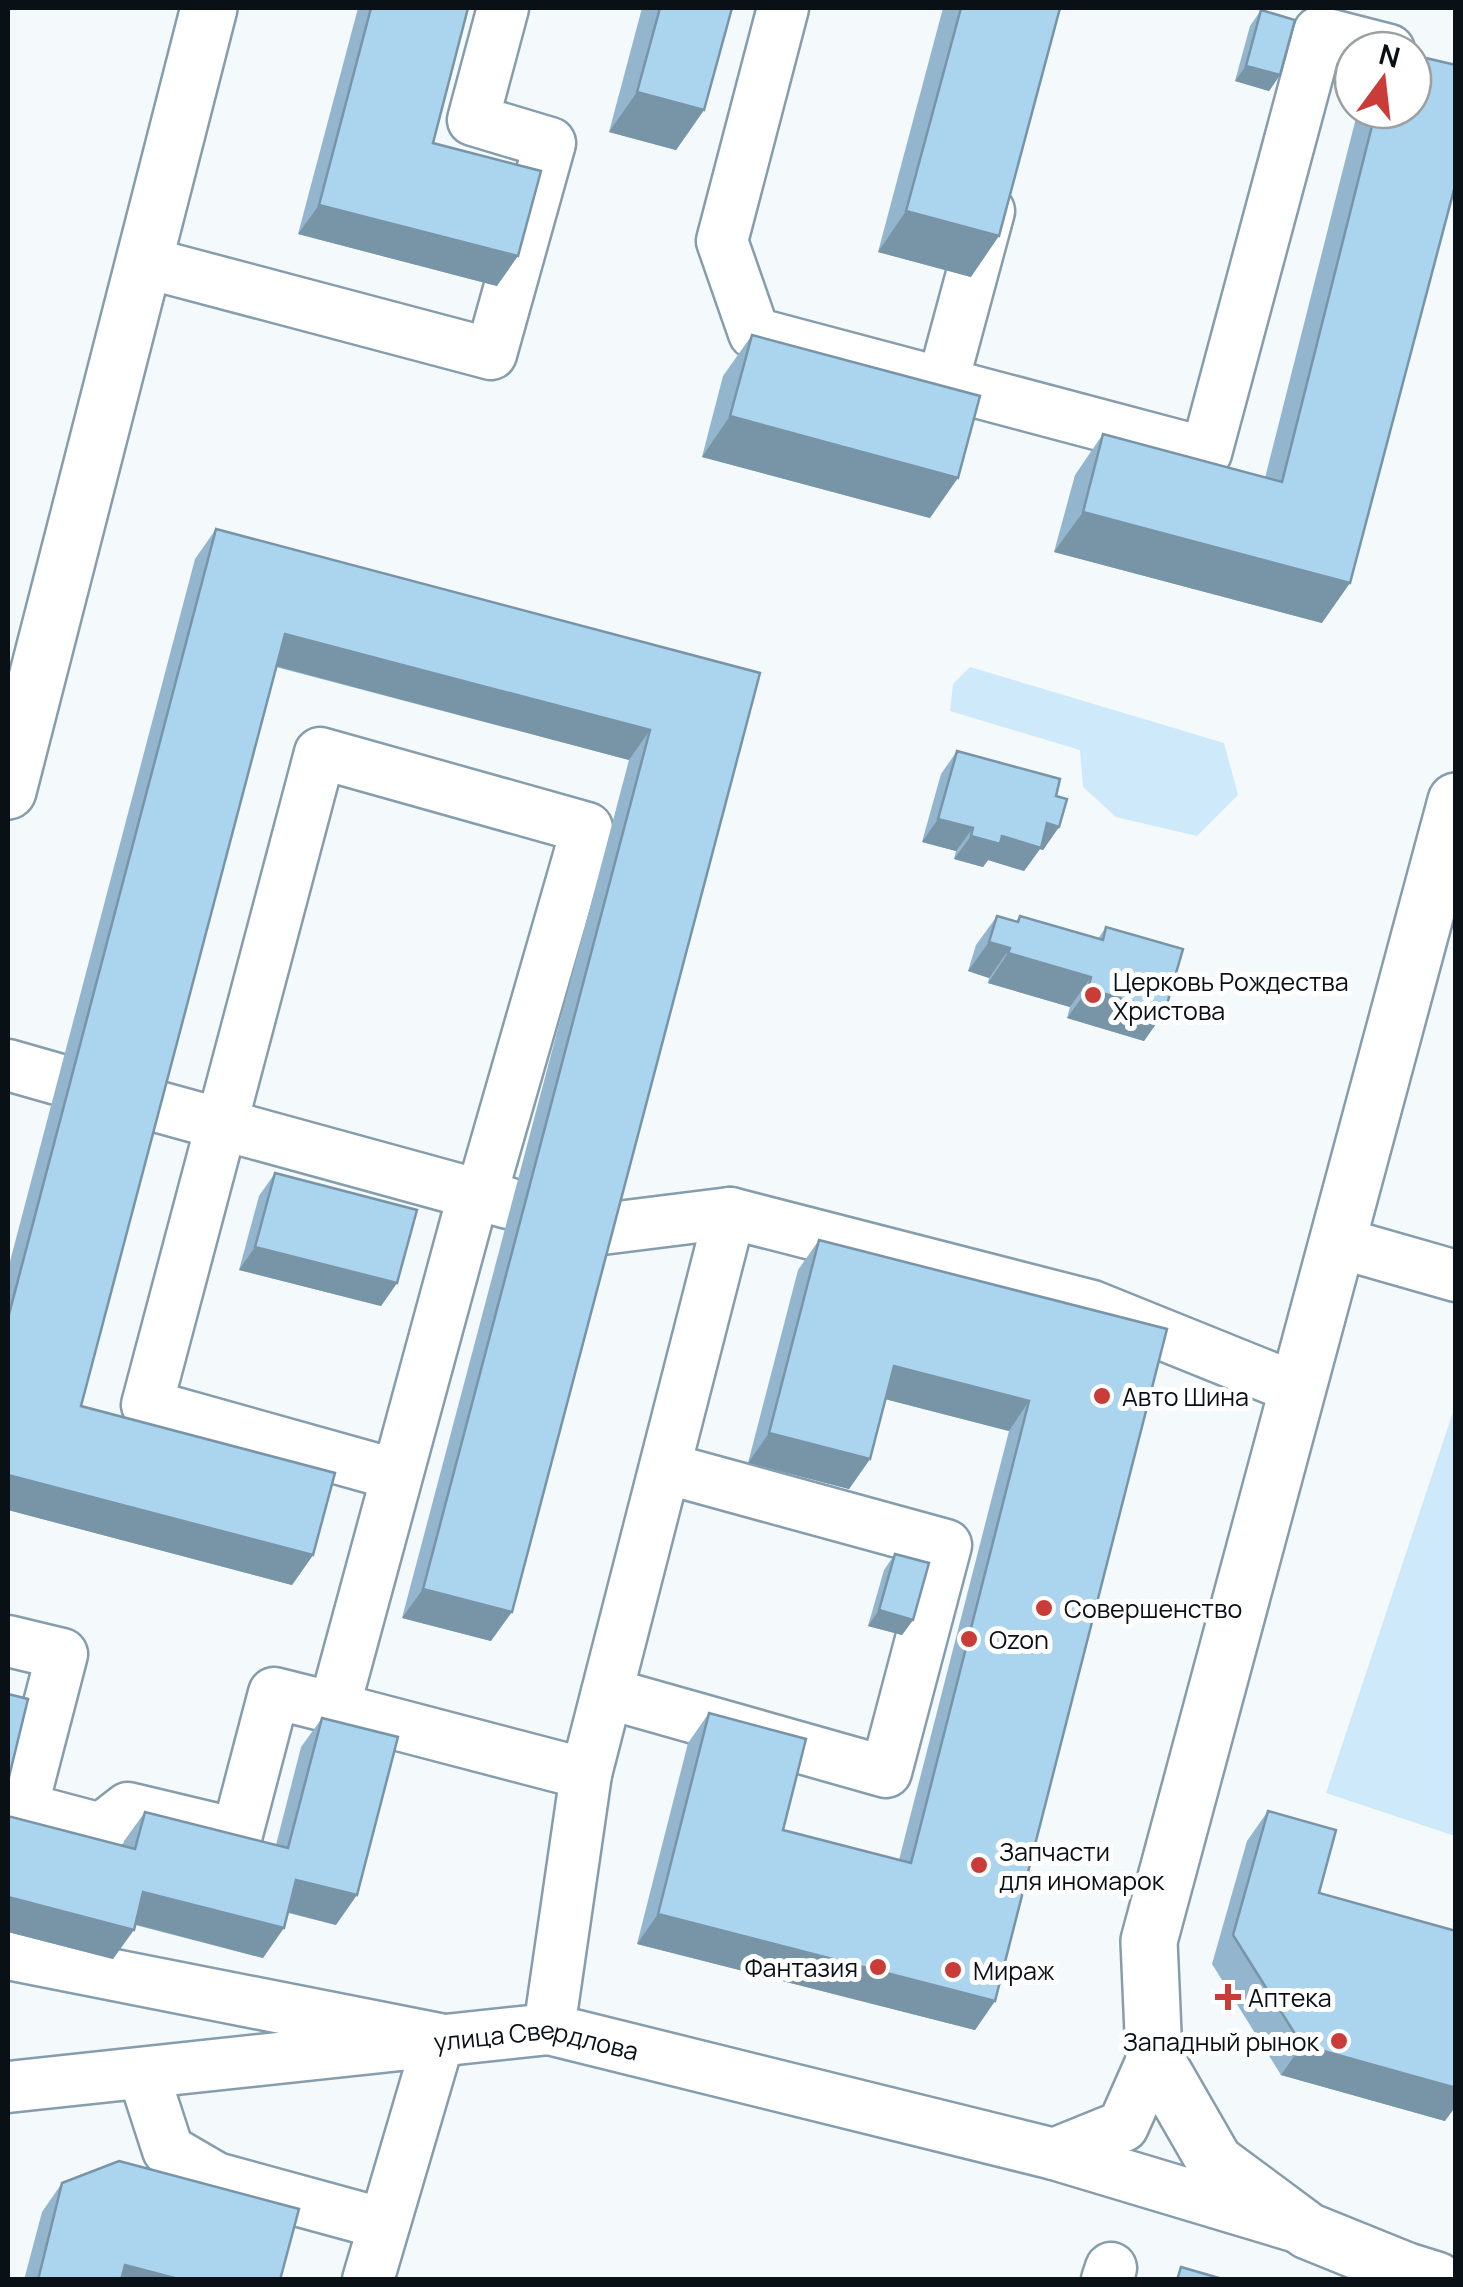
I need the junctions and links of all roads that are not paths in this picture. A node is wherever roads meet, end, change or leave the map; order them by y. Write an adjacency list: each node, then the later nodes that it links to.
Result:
1 (209, 8): 7 (main road)
2 (503, 8): 7 (street)
3 (783, 8): 8 (street)
4 (1314, 20): 5 (street); 8 (street)
5 (1341, 30)
6 (1003, 158): 8 (street)
7 (144, 262): 9 (main road)
8 (942, 385)
9 (8, 791)
10 (1456, 801): 18 (main road)
11 (8, 1065): 12 (street)
12 (58, 1079)
13 (148, 1104): 14 (street)
14 (222, 1124): 15 (street); 15 (street); 22 (street)
15 (497, 1200): 22 (street)
16 (730, 1212): 17 (street); 20 (street); 21 (street)
17 (602, 1229)
18 (1337, 1242): 19 (street); 20 (main road)
19 (1456, 1276)
20 (1298, 1389): 30 (main road)
21 (665, 1468): 24 (street); 24 (street)
22 (397, 1475): 25 (street)
23 (8, 1640): 25 (street)
24 (607, 1693): 26 (street)
25 (334, 1708): 26 (street)
26 (586, 1774): 28 (street)
27 (8, 1954): 29 (street)
28 (549, 2029): 29 (street, улица Свердлова); 33 (street, улица Свердлова)
29 (439, 2039): 31 (street, улица Свердлова); 34 (street)
30 (1154, 2056): 33 (street); 35 (main road)
31 (142, 2073): 32 (street, улица Свердлова); 34 (street)
32 (9, 2092)
33 (1054, 2154): 35 (street, улица Свердлова)
34 (384, 2224): 37 (street)
35 (1308, 2230): 36 (main road)
36 (1416, 2277)
37 (368, 2280)

